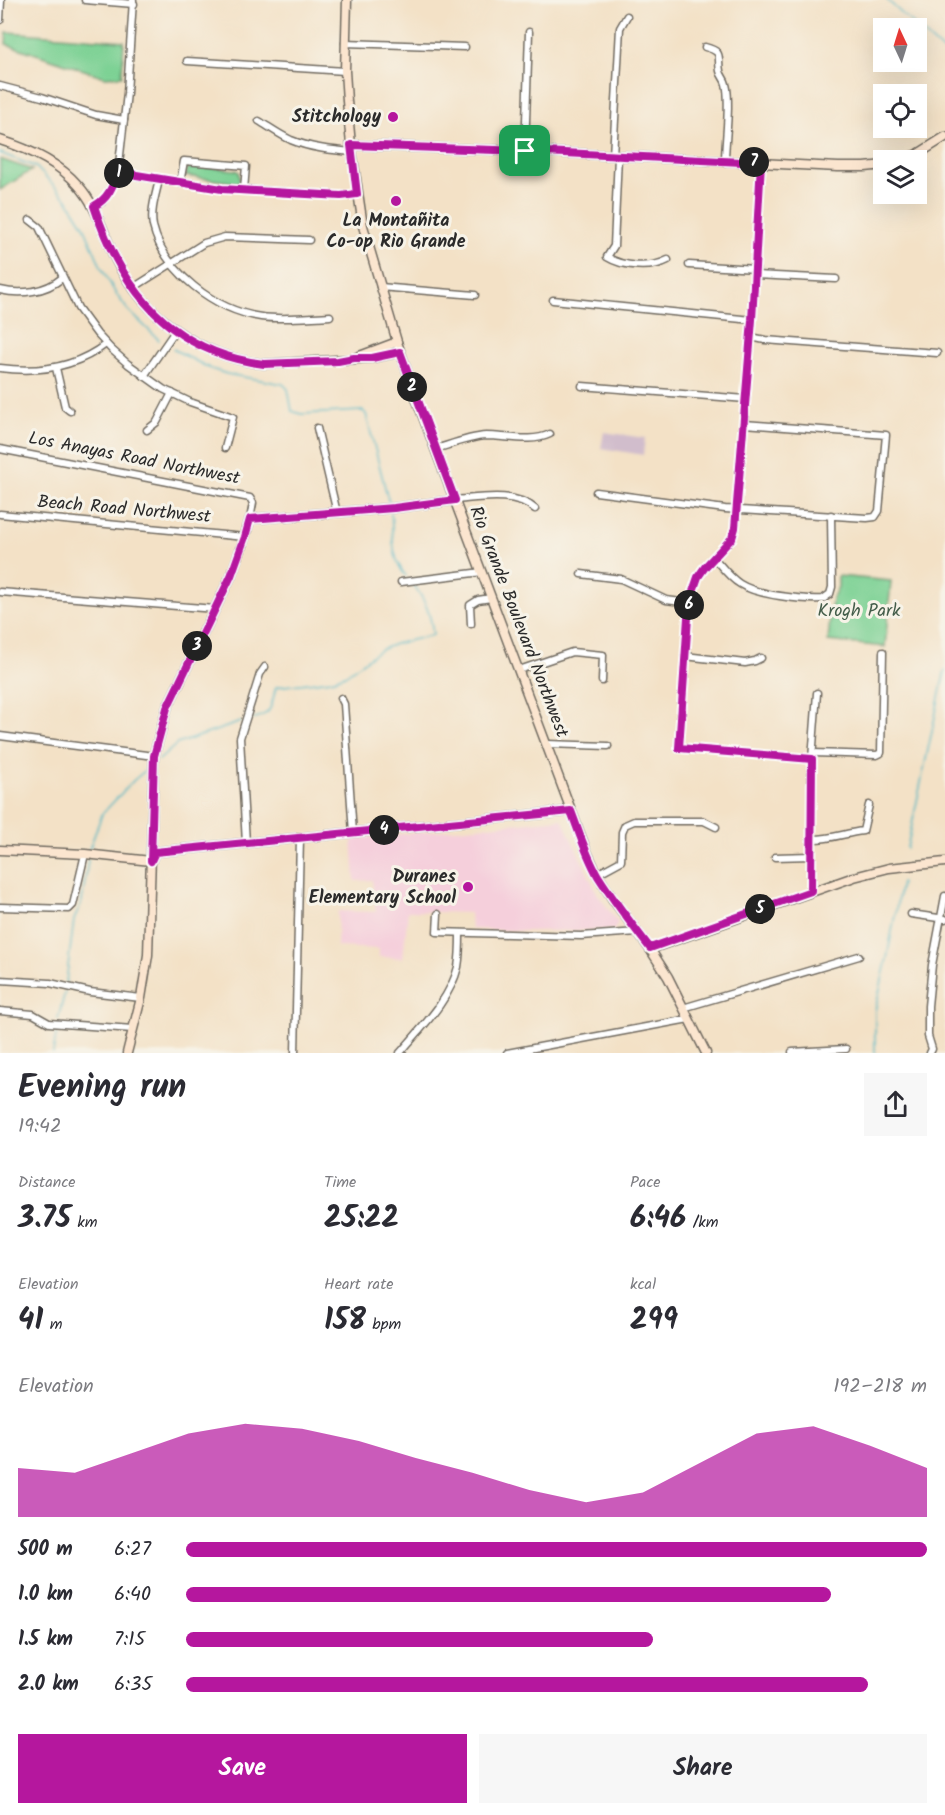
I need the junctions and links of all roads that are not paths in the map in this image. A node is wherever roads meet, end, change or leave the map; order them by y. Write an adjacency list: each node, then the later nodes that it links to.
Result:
1 (1, 0): 6 (street)
2 (85, 0): 4 (street)
3 (345, 0): 8 (street, Rio Grande Boulevard Northwest)
4 (134, 2): 14 (street)
5 (627, 16): 21 (street)
6 (0, 20)
7 (530, 32): 20 (street)
8 (345, 43): 9 (street); 12 (street, Rio Grande Boulevard Northwest)
9 (465, 47)
10 (705, 47): 22 (street)
11 (187, 61): 12 (street)
12 (345, 71): 18 (street, Rio Grande Boulevard Northwest)
13 (0, 86): 14 (street)
14 (124, 120): 25 (street)
15 (259, 121): 18 (street)
16 (945, 138): 19 (street)
17 (0, 140): 30 (street)
18 (351, 148): 20 (street); 29 (street, Rio Grande Boulevard Northwest)
19 (925, 150)
20 (525, 151): 21 (street)
21 (616, 156): 22 (street); 33 (street)
22 (725, 161): 23 (street)
23 (761, 163): 24 (street); 36 (street)
24 (873, 166)
25 (118, 172): 26 (street); 30 (street)
26 (159, 180): 27 (street); 34 (street)
27 (180, 183): 28 (street); 28 (street)
28 (244, 190): 29 (street)
29 (357, 194): 39 (street, Rio Grande Boulevard Northwest)
30 (94, 206): 40 (street)
31 (30, 220): 37 (street)
32 (309, 240): 34 (street)
33 (668, 260)
34 (171, 263): 40 (street); 44 (street)
35 (689, 265): 36 (street)
36 (756, 272): 38 (street); 45 (street)
37 (62, 278): 41 (street); 49 (street)
38 (836, 279)
39 (380, 287): 42 (street); 48 (street, Rio Grande Boulevard Northwest)
40 (133, 288): 46 (street)
41 (0, 290)
42 (475, 295)
43 (553, 300): 45 (street)
44 (330, 316)
45 (752, 320): 47 (street)
46 (175, 331): 52 (street); 55 (street)
47 (751, 337): 51 (street); 58 (street)
48 (397, 342): 50 (street, Rio Grande Boulevard Northwest); 52 (street)
49 (105, 344): 54 (street); 55 (street)
50 (400, 352): 52 (street); 66 (street, Rio Grande Boulevard Northwest)
51 (937, 353)
52 (354, 358)
53 (0, 368): 54 (street)
54 (56, 368): 59 (street)
55 (144, 376): 57 (street)
56 (582, 386): 58 (street)
57 (172, 393): 62 (street); 64 (street)
58 (746, 399): 60 (street)
59 (70, 411)
60 (744, 424): 70 (street); 73 (street)
61 (317, 428): 71 (street)
62 (147, 430)
63 (550, 434): 66 (street)
64 (225, 448)
65 (0, 449): 74 (street, Los Anayas Road Northwest)
66 (436, 449): 68 (street, Rio Grande Boulevard Northwest)
67 (596, 492): 70 (street)
68 (455, 500): 69 (street); 71 (street); 77 (street, Rio Grande Boulevard Northwest)
69 (535, 509)
70 (738, 509): 73 (street); 76 (street)
71 (337, 513): 74 (street)
72 (0, 514): 75 (street, Beach Road Northwest)
73 (831, 515): 76 (street)
74 (250, 519): 75 (street)
75 (245, 537): 83 (street)
76 (714, 558): 82 (street)
77 (482, 573): 79 (street); 81 (street, Rio Grande Boulevard Northwest)
78 (581, 574): 82 (street)
79 (401, 582)
80 (0, 592): 83 (street)
81 (491, 598): 84 (street); 89 (street, Rio Grande Boulevard Northwest)
82 (689, 603): 86 (street)
83 (215, 609): 96 (street)
84 (471, 624)
85 (883, 652): 97 (street)
86 (685, 656): 87 (street); 97 (street)
87 (761, 658)
88 (265, 667): 104 (street)
89 (519, 670): 90 (street); 94 (street, Rio Grande Boulevard Northwest)
90 (602, 681)
91 (817, 693): 97 (street)
92 (341, 698): 101 (street)
93 (0, 736): 96 (street)
94 (547, 744): 95 (street); 99 (street, Rio Grande Boulevard Northwest)
95 (608, 746)
96 (154, 756): 109 (street)
97 (813, 756): 103 (street)
98 (869, 805): 103 (street)
99 (571, 811): 101 (street); 111 (street, Rio Grande Boulevard Northwest)
100 (716, 826): 111 (street)
101 (353, 833): 102 (street)
102 (300, 838): 104 (street); 134 (street)
103 (811, 839): 107 (street)
104 (246, 843): 109 (street)
105 (0, 850): 106 (street)
106 (85, 854): 109 (street); 114 (street)
107 (811, 856): 108 (street); 112 (street)
108 (776, 857)
109 (151, 861): 124 (street)
110 (945, 862): 112 (street)
111 (597, 874): 119 (street, Rio Grande Boulevard Northwest)
112 (811, 891): 121 (street)
113 (945, 896): 118 (street)
114 (0, 907)
115 (945, 912): 118 (street)
116 (438, 914): 120 (street)
117 (911, 914): 118 (street)
118 (943, 919): 132 (street)
119 (638, 932): 120 (street); 121 (street, Rio Grande Boulevard Northwest)
120 (460, 934): 135 (street)
121 (650, 948): 125 (street, Rio Grande Boulevard Northwest)
122 (859, 956): 125 (street)
123 (0, 980): 124 (street)
124 (141, 998): 128 (street)
125 (683, 1008): 127 (street, Rio Grande Boulevard Northwest)
126 (0, 1011): 128 (street)
127 (689, 1019): 136 (street); 137 (street, Rio Grande Boulevard Northwest)
128 (134, 1029): 133 (street)
129 (846, 1049): 131 (street)
130 (792, 1052): 131 (street)
131 (821, 1052)
132 (933, 1052)
133 (127, 1053)
134 (295, 1053)
135 (400, 1053)
136 (507, 1053)
137 (706, 1053)

